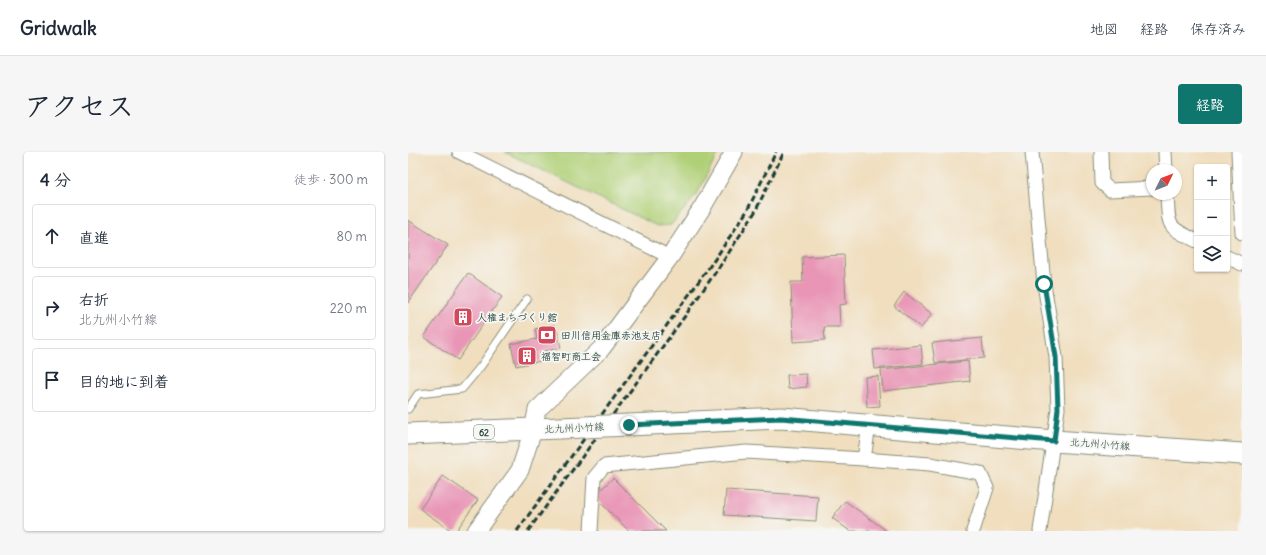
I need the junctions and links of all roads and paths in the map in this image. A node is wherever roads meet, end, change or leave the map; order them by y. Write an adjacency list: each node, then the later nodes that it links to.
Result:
1 (459, 152): 12 (street)
2 (734, 152): 12 (street)
3 (1032, 152): 20 (street)
4 (1100, 152): 8 (street)
5 (1165, 152): 7 (street)
6 (1238, 152): 10 (street)
7 (1166, 164)
8 (1146, 188)
9 (1167, 200): 11 (street)
10 (1242, 233)
11 (1194, 240)
12 (670, 257): 18 (street)
13 (1230, 258): 14 (street)
14 (1242, 264)
15 (527, 299): 16 (lane)
16 (408, 409)
17 (869, 425): 18 (main road, 北九州小竹線 / 62, bridge); 20 (main road, 北九州小竹線 / 62); 22 (street)
18 (533, 430): 19 (main road, 北九州小竹線 / 62); 23 (street)
19 (408, 434)
20 (1054, 441): 21 (main road, 北九州小竹線 / 62); 26 (street)
21 (1242, 454)
22 (864, 459): 24 (street); 25 (street)
23 (476, 531)
24 (591, 531)
25 (973, 531)
26 (1040, 531)

